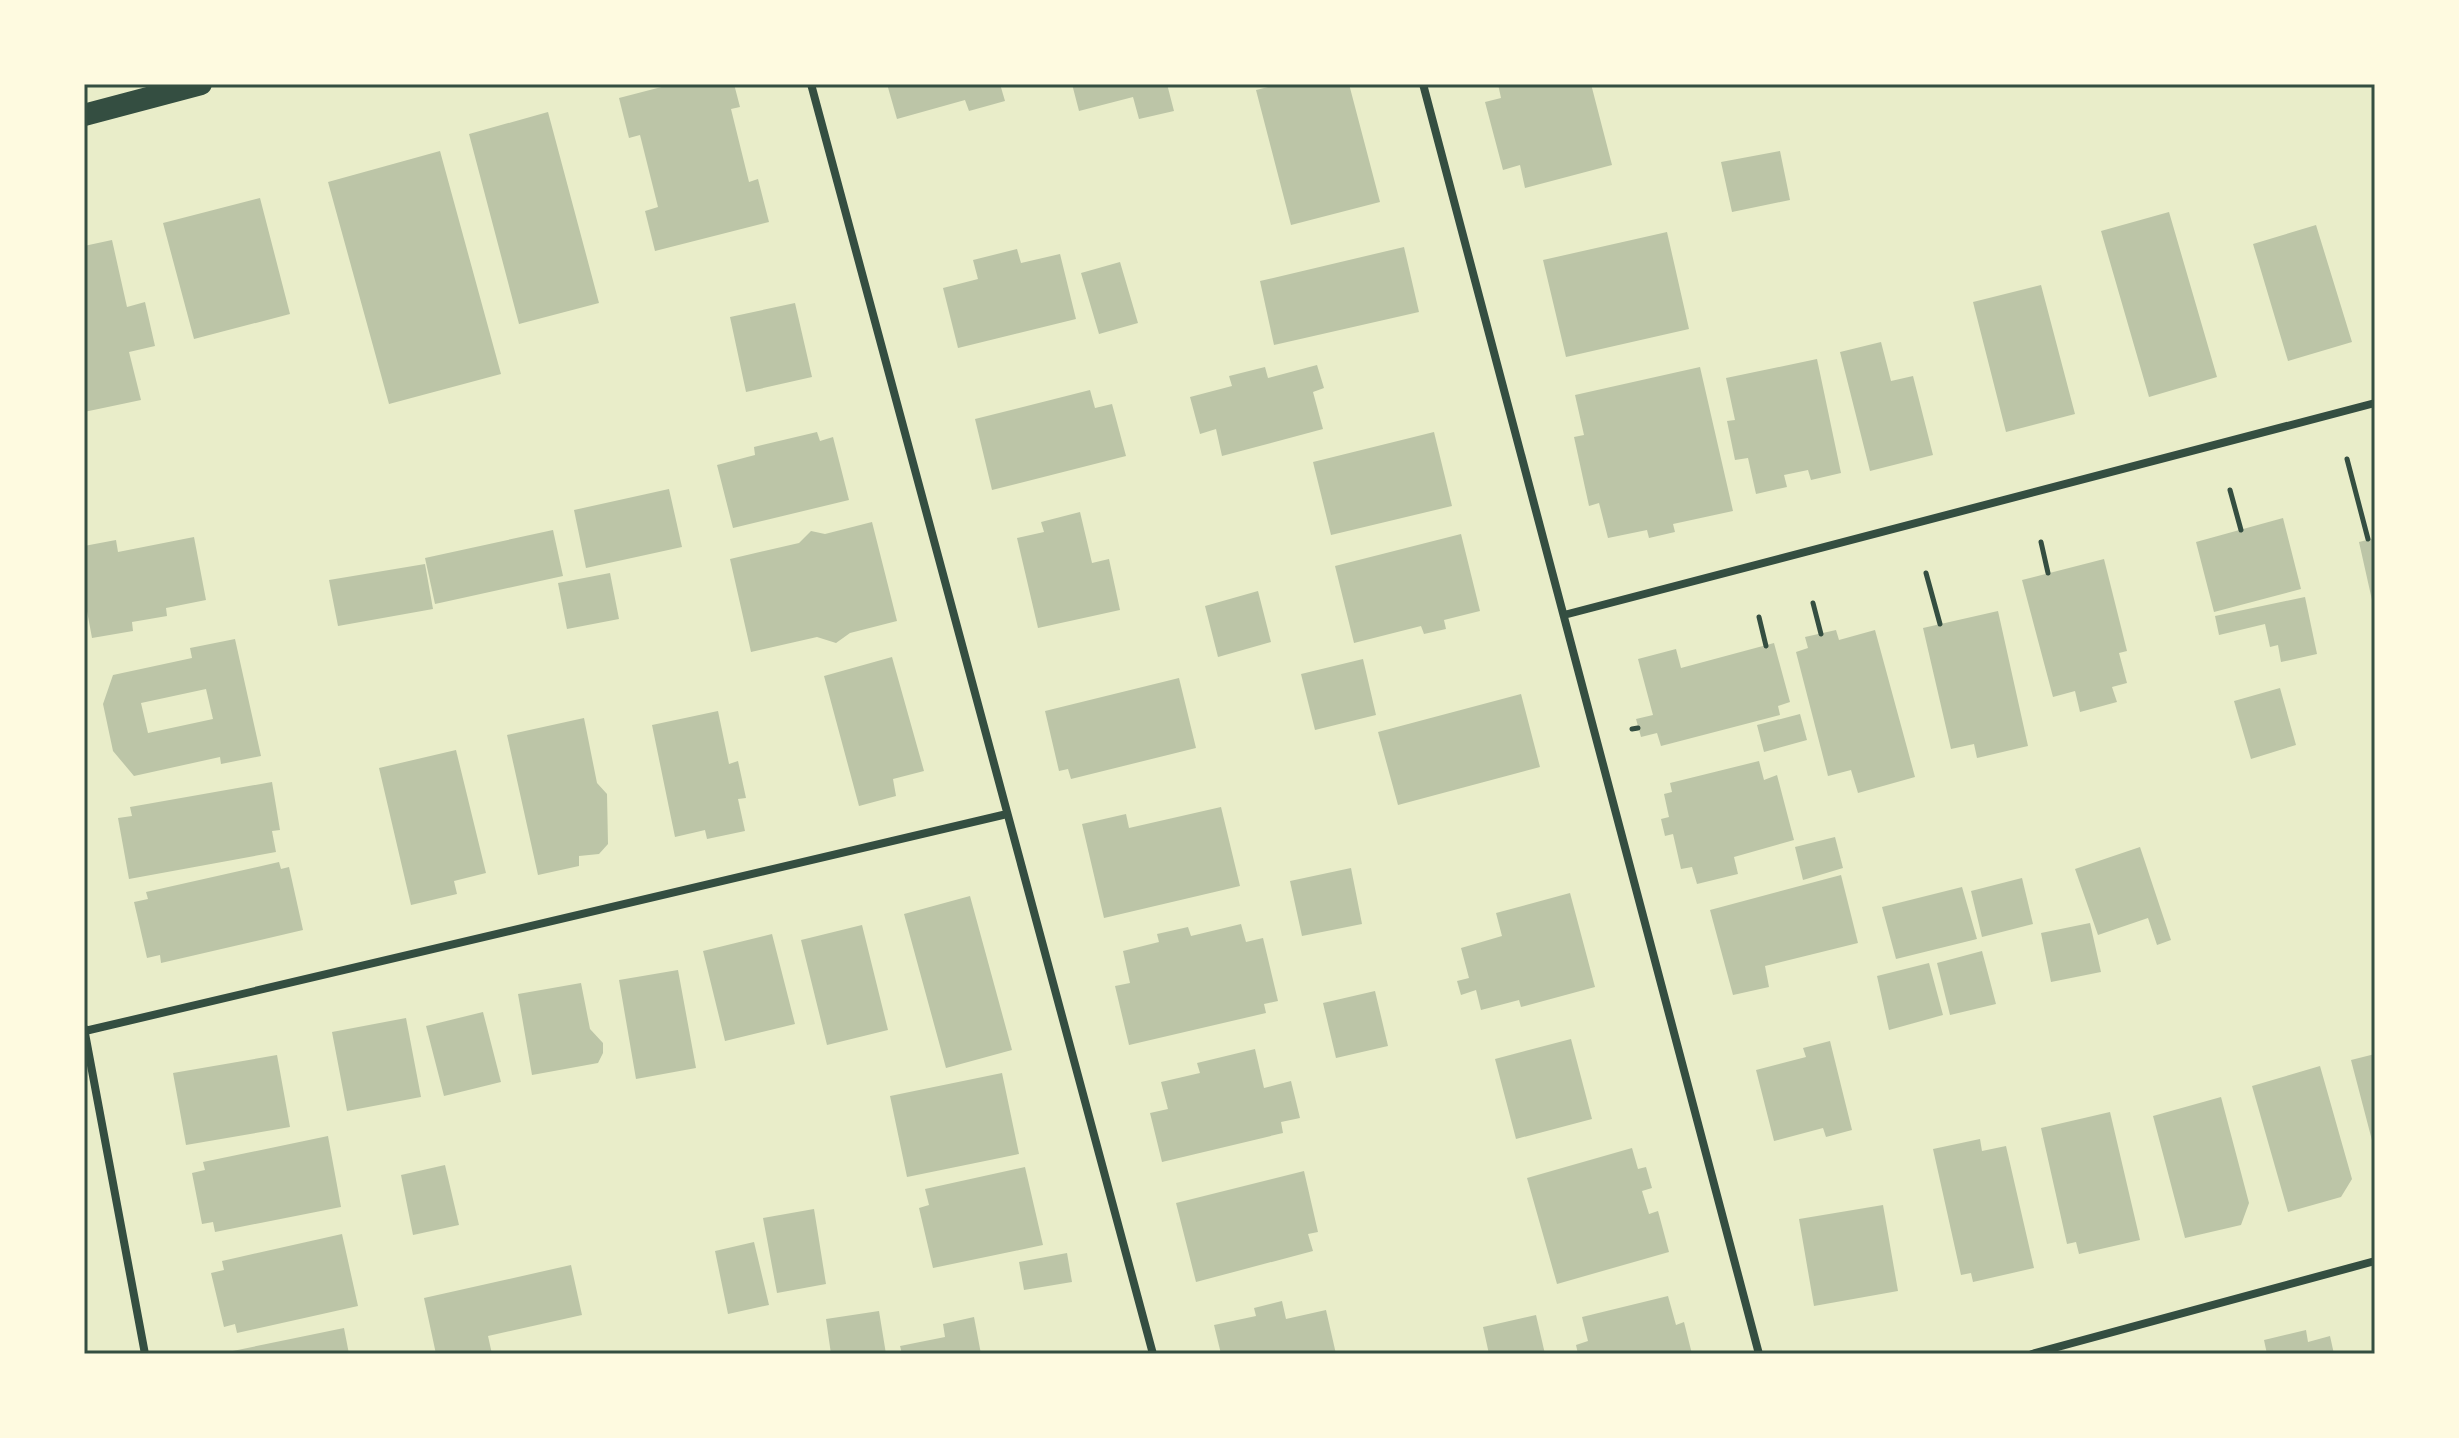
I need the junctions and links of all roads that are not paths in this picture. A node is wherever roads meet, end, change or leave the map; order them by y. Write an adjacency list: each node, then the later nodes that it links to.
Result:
1 (201, 84): 4 (highway)
2 (811, 84): 7 (street)
3 (1423, 84): 6 (street)
4 (84, 115)
5 (2375, 403): 6 (street)
6 (1564, 615): 12 (street)
7 (1007, 814): 8 (street); 11 (street)
8 (84, 1029): 10 (street)
9 (2375, 1261): 13 (street)
10 (145, 1354)
11 (1153, 1354)
12 (1759, 1354)
13 (2032, 1354)

